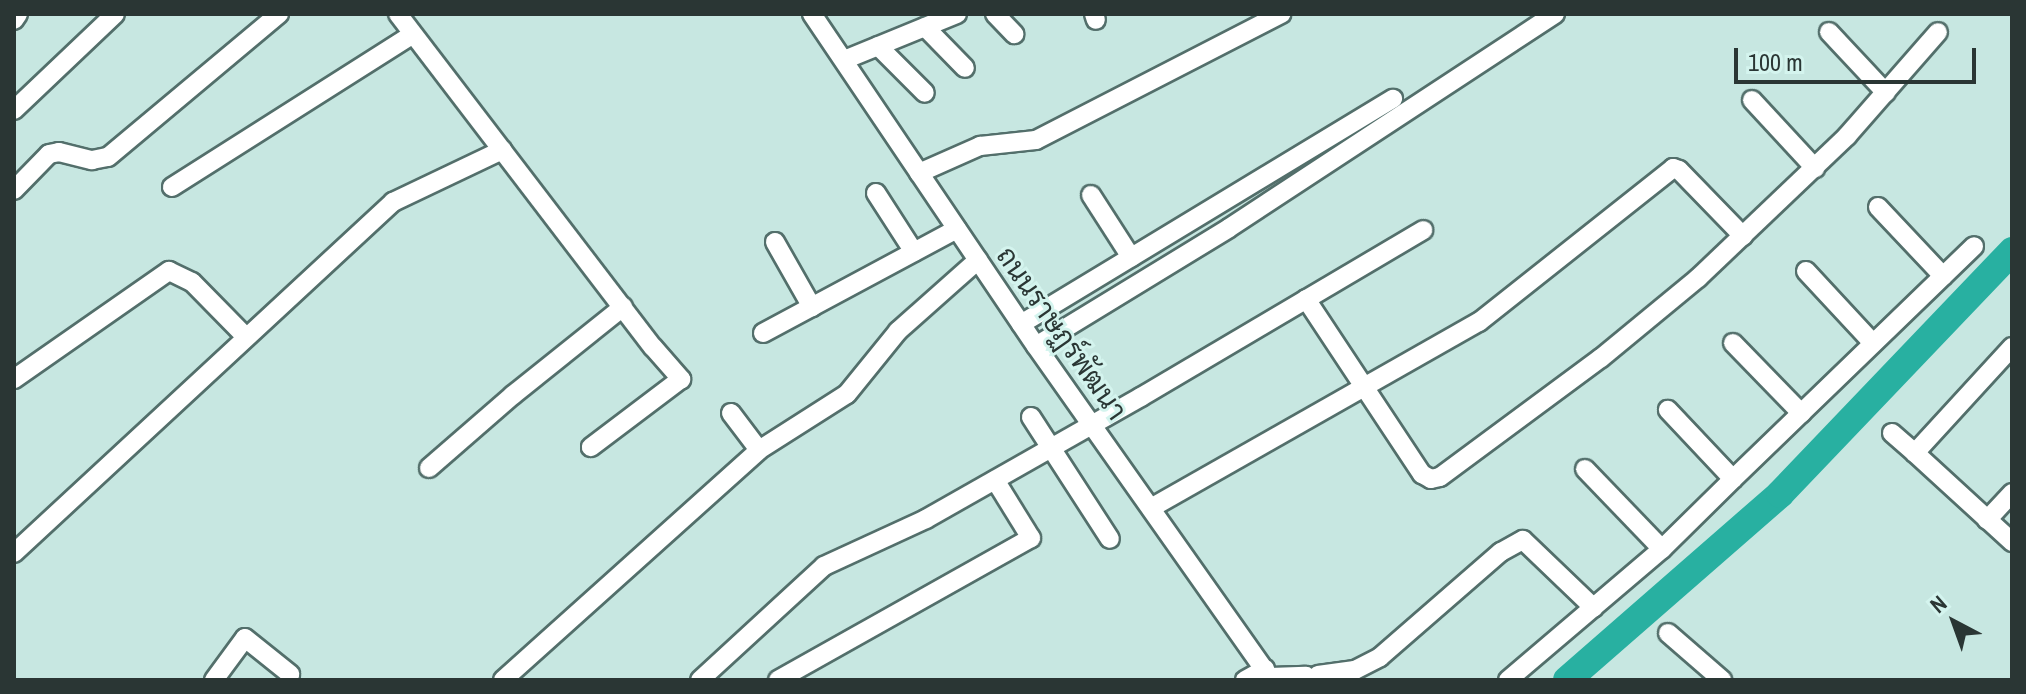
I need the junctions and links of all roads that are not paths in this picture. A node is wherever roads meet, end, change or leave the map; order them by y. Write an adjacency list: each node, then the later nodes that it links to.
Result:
1 (18, 14): 10 (street)
2 (115, 14): 23 (street)
3 (279, 14): 28 (street)
4 (398, 14): 14 (street)
5 (812, 14): 17 (street, ถนนราษฏร์พัฒนา)
6 (957, 14): 11 (street)
7 (995, 14): 15 (street)
8 (1281, 14): 26 (street)
9 (1555, 14): 50 (street)
10 (14, 20)
11 (925, 27): 16 (street); 18 (street)
12 (1829, 32): 20 (street)
13 (1938, 32): 20 (street)
14 (413, 34): 24 (street); 27 (street)
15 (1014, 34)
16 (878, 46): 17 (street); 19 (street)
17 (844, 60): 26 (street, ถนนราษฏร์พัฒนา)
18 (965, 68)
19 (925, 93)
20 (1886, 93): 25 (street)
21 (1393, 99): 38 (street)
22 (1752, 100): 25 (street)
23 (14, 110)
24 (502, 150): 43 (street); 47 (street)
25 (1815, 168): 34 (street)
26 (919, 173): 32 (street, ถนนราษฏร์พัฒนา)
27 (172, 187)
28 (14, 190)
29 (876, 193): 37 (street)
30 (1091, 195): 38 (street)
31 (1878, 207): 41 (street)
32 (957, 229): 37 (street); 39 (street, ถนนราษฏร์พัฒนา)
33 (1423, 230): 42 (street)
34 (1743, 236): 53 (street); 53 (street)
35 (775, 242): 44 (street)
36 (1974, 246): 41 (street)
37 (914, 252): 44 (street)
38 (1131, 257): 45 (street)
39 (978, 260): 45 (street, ถนนราษฏร์พัฒนา); 62 (street)
40 (1806, 271): 49 (street)
41 (1943, 276): 49 (street)
42 (1306, 299): 53 (street); 58 (street)
43 (623, 307): 60 (street); 64 (street)
44 (812, 307): 46 (street)
45 (1021, 324): 50 (street, ถนนราษฏร์พัฒนา)
46 (763, 333)
47 (245, 336): 52 (street); 74 (street)
48 (1733, 343): 56 (street)
49 (1873, 343): 56 (street)
50 (1036, 346): 58 (street, ถนนราษฏร์พัฒนา)
51 (2012, 347): 63 (street)
52 (14, 379)
53 (1364, 389): 69 (street)
54 (1668, 410): 66 (street)
55 (731, 413): 62 (street)
56 (1801, 413): 66 (street)
57 (1031, 417): 61 (street)
58 (1092, 425): 61 (street); 69 (street, ถนนราษฏร์พัฒนา)
59 (1892, 433): 63 (street)
60 (591, 447)
61 (1051, 449): 67 (street); 71 (street)
62 (759, 450): 80 (street)
63 (1915, 453): 70 (street)
64 (429, 468)
65 (1585, 469): 73 (street)
66 (1733, 479): 73 (street)
67 (995, 480): 81 (street); 82 (street)
68 (2012, 493): 70 (street)
69 (1151, 508): 77 (street, ถนนราษฏร์พัฒนา)
70 (1987, 520): 72 (street)
71 (1110, 539)
72 (2012, 542)
73 (1662, 549): 75 (street)
74 (14, 553)
75 (1594, 608): 77 (street); 84 (street)
76 (1668, 633): 85 (street)
77 (1269, 675): 83 (street)
78 (291, 678): 79 (street)
79 (214, 680)
80 (503, 680)
81 (700, 680)
82 (778, 680)
83 (1245, 680)
84 (1508, 680)
85 (1722, 680)

